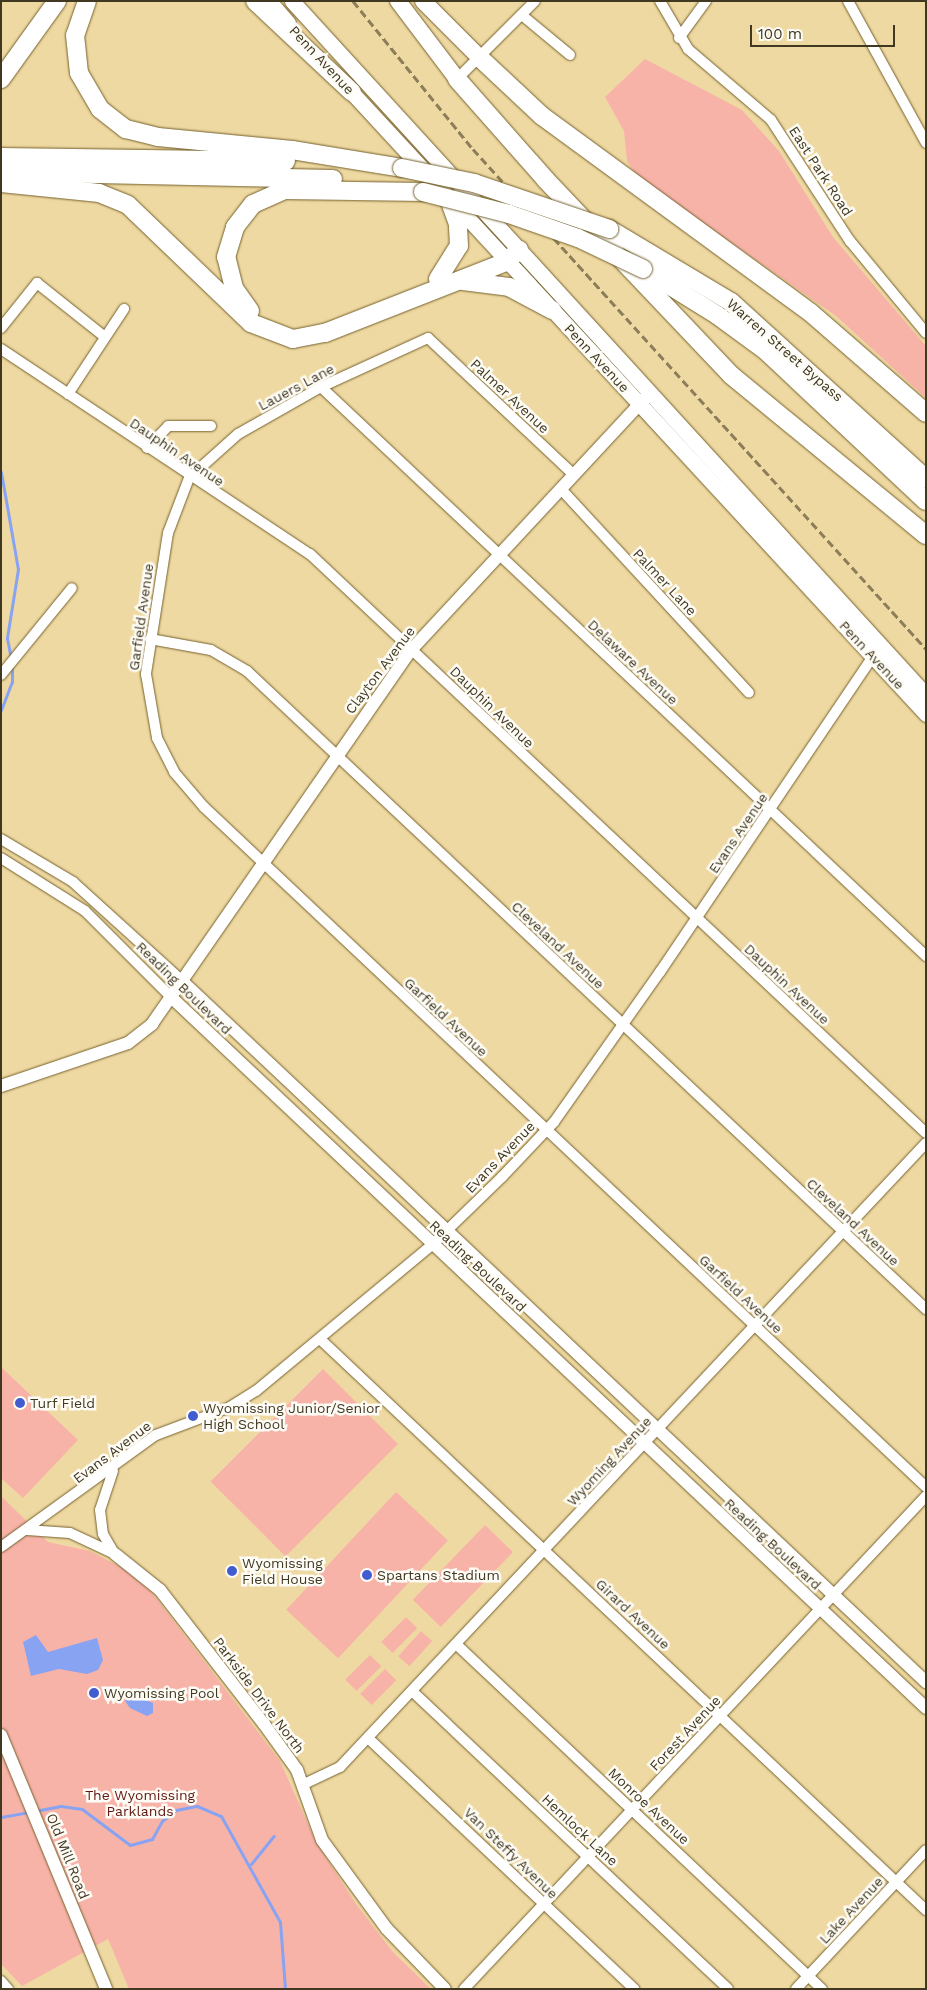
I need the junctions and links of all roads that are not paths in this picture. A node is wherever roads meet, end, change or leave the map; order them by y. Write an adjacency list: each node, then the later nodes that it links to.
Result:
1 (57, 1): 17 (highway)
2 (87, 1): 21 (highway)
3 (255, 1): 18 (highway)
4 (269, 1): 18 (main road, Penn Avenue)
5 (292, 1): 26 (main road, Penn Avenue)
6 (398, 1): 16 (highway)
7 (423, 1): 15 (highway)
8 (535, 1): 12 (street)
9 (660, 1): 13 (street)
10 (706, 1): 13 (street)
11 (848, 1): 19 (street)
12 (523, 16): 14 (street); 15 (street)
13 (679, 38): 32 (street, East Park Road)
14 (570, 55)
15 (480, 58): 16 (street); 40 (highway)
16 (457, 78): 48 (highway)
17 (1, 79)
18 (352, 92): 25 (main road, Penn Avenue)
19 (926, 143)
20 (1, 157): 21 (highway)
21 (402, 168): 45 (highway, Warren Street Bypass, bridge)
22 (1, 172): 24 (highway)
23 (1, 183): 28 (highway)
24 (423, 192): 27 (highway); 47 (highway, Warren Street Bypass, bridge)
25 (449, 199): 26 (main road, Penn Avenue); 27 (highway)
26 (508, 256): 27 (highway); 28 (highway); 30 (main road, Penn Avenue); 37 (main road, Penn Avenue)
27 (438, 279)
28 (457, 280): 30 (highway)
29 (124, 309): 33 (street)
30 (552, 310): 39 (main road, Penn Avenue)
31 (1, 328): 33 (street)
32 (926, 333)
33 (105, 337): 38 (street)
34 (428, 338): 36 (street, Lauers Lane); 43 (street, Palmer Avenue)
35 (1, 349): 38 (street, Dauphin Avenue)
36 (322, 388): 44 (street, Lauers Lane); 49 (street, Delaware Avenue)
37 (652, 392): 39 (street, Clayton Avenue); 53 (main road, Penn Avenue)
38 (68, 394): 42 (street, Dauphin Avenue)
39 (640, 403): 43 (street, Clayton Avenue); 53 (main road, Penn Avenue)
40 (926, 413)
41 (211, 426): 42 (street)
42 (147, 448): 44 (street, Dauphin Avenue)
43 (574, 475): 46 (street, Clayton Avenue)
44 (189, 478): 51 (street, Garfield Avenue); 52 (street, Dauphin Avenue)
45 (926, 479)
46 (561, 489): 49 (street, Clayton Avenue); 55 (street, Palmer Lane)
47 (926, 501)
48 (926, 535)
49 (498, 554): 52 (street, Clayton Avenue); 59 (street, Delaware Avenue)
50 (72, 588): 54 (street)
51 (150, 639): 58 (street, Cleveland Avenue); 62 (street, Garfield Avenue)
52 (412, 649): 58 (street, Clayton Avenue); 63 (street, Dauphin Avenue)
53 (877, 651): 56 (main road, Penn Avenue); 57 (main road, Penn Avenue); 59 (street, Evans Avenue)
54 (1, 675)
55 (749, 694)
56 (926, 695)
57 (926, 714)
58 (337, 755): 62 (street, Clayton Avenue); 67 (street, Cleveland Avenue)
59 (770, 810): 63 (street, Evans Avenue); 64 (street, Delaware Avenue)
60 (1, 839): 65 (street, Reading Boulevard)
61 (1, 858): 66 (street, Reading Boulevard)
62 (262, 862): 65 (street, Clayton Avenue); 69 (street, Garfield Avenue)
63 (697, 918): 67 (street, Evans Avenue); 70 (street, Dauphin Avenue)
64 (926, 956)
65 (181, 980): 66 (street, Clayton Avenue); 73 (street, Reading Boulevard)
66 (171, 997): 68 (street, Clayton Avenue); 74 (street, Reading Boulevard)
67 (622, 1025): 69 (street, Evans Avenue); 72 (street, Cleveland Avenue)
68 (1, 1086)
69 (546, 1130): 73 (street, Evans Avenue); 76 (street, Garfield Avenue)
70 (926, 1133)
71 (926, 1143): 72 (street, Wyoming Avenue)
72 (842, 1231): 75 (street, Cleveland Avenue); 76 (street, Wyoming Avenue)
73 (445, 1233): 74 (street, Evans Avenue); 78 (street, Reading Boulevard)
74 (433, 1244): 77 (street, Evans Avenue); 79 (street, Reading Boulevard)
75 (926, 1309)
76 (754, 1325): 78 (street, Wyoming Avenue); 81 (street, Garfield Avenue)
77 (320, 1339): 80 (street, Evans Avenue); 85 (street, Girard Avenue)
78 (657, 1430): 79 (street, Wyoming Avenue); 87 (street, Reading Boulevard)
79 (645, 1444): 85 (street, Wyoming Avenue); 88 (street, Reading Boulevard)
80 (114, 1469): 83 (street, Evans Avenue); 86 (street, Parkside Drive North)
81 (926, 1487)
82 (926, 1496): 87 (street, Forest Avenue)
83 (26, 1530): 84 (street, Evans Avenue); 86 (street, Parkside Drive North)
84 (1, 1547)
85 (544, 1550): 89 (street, Wyoming Avenue); 93 (street, Girard Avenue)
86 (115, 1554): 96 (street, Parkside Drive North)
87 (834, 1594): 88 (street, Forest Avenue); 90 (street, Reading Boulevard)
88 (820, 1609): 92 (street, Reading Boulevard); 93 (street, Forest Avenue)
89 (456, 1644): 91 (street, Wyoming Avenue); 97 (street, Monroe Avenue)
90 (926, 1682)
91 (412, 1691): 95 (street, Wyoming Avenue); 99 (street, Hemlock Lane)
92 (926, 1708)
93 (720, 1716): 97 (street, Forest Avenue); 100 (street, Girard Avenue)
94 (1, 1735): 106 (street, Old Mill Road)
95 (368, 1738): 96 (street, Wyoming Avenue); 101 (street, Van Steffy Avenue)
96 (302, 1785): 107 (street, Parkside Drive North)
97 (632, 1809): 99 (street, Forest Avenue); 103 (street, Monroe Avenue)
98 (926, 1850): 100 (street, Lake Avenue)
99 (588, 1856): 101 (street, Forest Avenue); 110 (street, Hemlock Lane)
100 (896, 1882): 102 (street, Girard Avenue); 103 (street, Lake Avenue)
101 (544, 1903): 108 (street, Forest Avenue); 109 (street, Van Steffy Avenue)
102 (926, 1910)
103 (808, 1976): 111 (street, Lake Avenue); 112 (street, Monroe Avenue)
104 (1, 1981): 105 (street)
105 (8, 1989)
106 (106, 1989)
107 (446, 1989)
108 (464, 1989)
109 (634, 1989)
110 (728, 1989)
111 (796, 1989)
112 (822, 1989)

